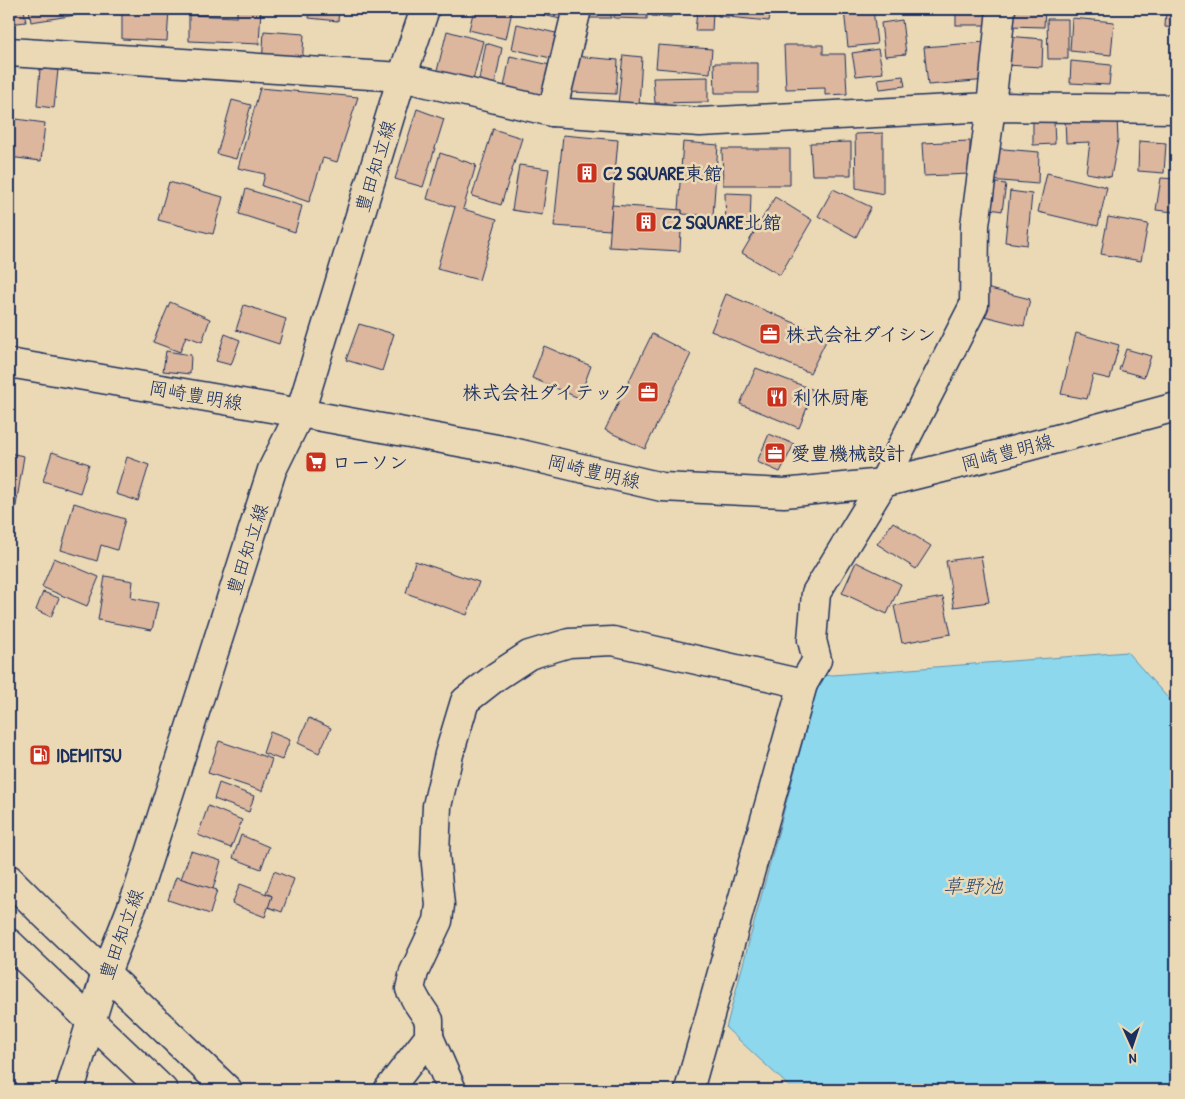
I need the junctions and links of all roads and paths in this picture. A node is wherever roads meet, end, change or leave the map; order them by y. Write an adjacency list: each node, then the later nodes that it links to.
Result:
1 (425, 9): 5 (street, 豊田知立線)
2 (577, 9): 8 (street)
3 (1001, 9): 6 (street)
4 (9, 52): 5 (street)
5 (402, 77): 8 (street); 11 (street, 豊田知立線)
6 (991, 107): 7 (street); 8 (street); 12 (street)
7 (1176, 109)
8 (552, 112)
9 (9, 363): 11 (street, 岡崎豊明線)
10 (1176, 406): 12 (street, 岡崎豊明線)
11 (300, 413): 12 (street, 岡崎豊明線); 16 (street, 豊田知立線)
12 (883, 483): 13 (street)
13 (803, 684): 18 (street); 24 (street)
14 (9, 879): 16 (street)
15 (9, 944): 17 (street)
16 (106, 973): 17 (street, 豊田知立線); 21 (street)
17 (90, 1022): 19 (street, 豊田知立線); 20 (street)
18 (430, 1037): 22 (street); 23 (street)
19 (70, 1090)
20 (163, 1090)
21 (228, 1090)
22 (388, 1090)
23 (452, 1090)
24 (689, 1090)

